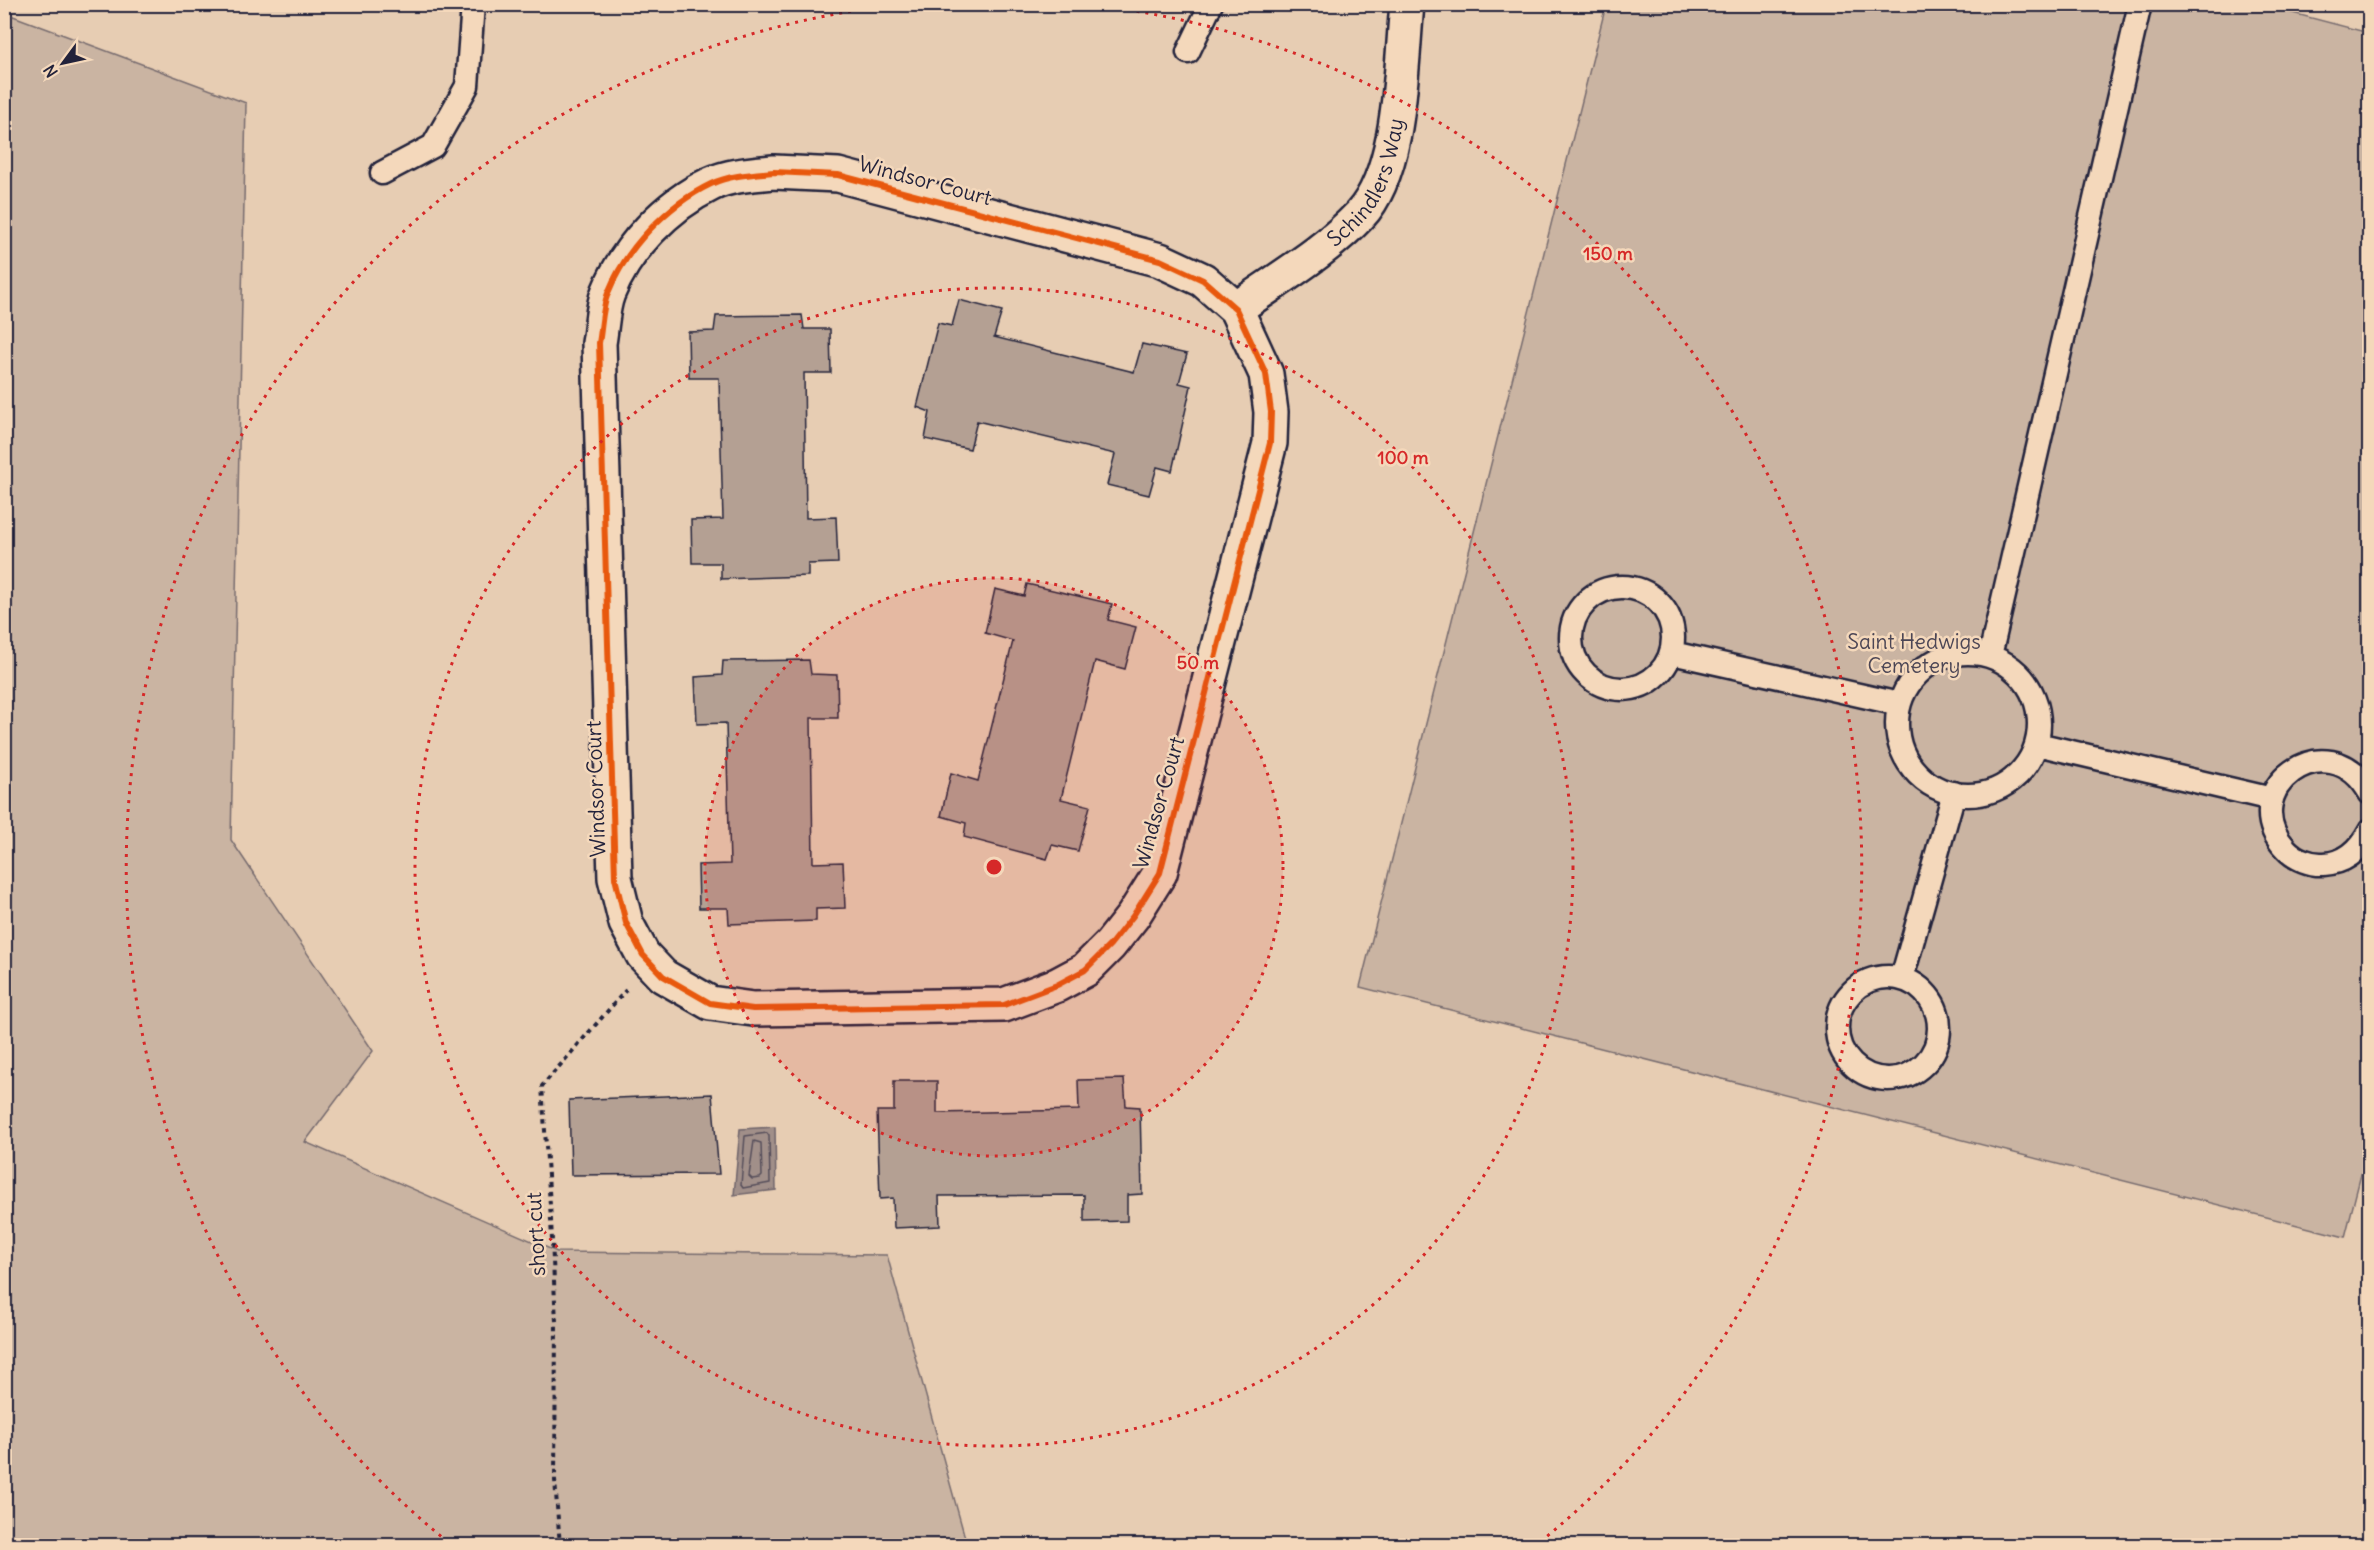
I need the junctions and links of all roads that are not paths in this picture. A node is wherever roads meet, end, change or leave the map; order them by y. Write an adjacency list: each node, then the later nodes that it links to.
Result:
1 (472, 4): 6 (lane)
2 (1211, 4): 5 (lane)
3 (1407, 4): 7 (street, Schindlers Way)
4 (2140, 4): 9 (lane)
5 (1188, 52)
6 (382, 173)
7 (1236, 309): 7 (street, Windsor Court)
8 (1672, 653): 8 (lane); 10 (lane)
9 (1990, 656): 10 (lane); 11 (lane)
10 (1899, 704): 12 (lane)
11 (2037, 744): 12 (lane); 14 (lane)
12 (1954, 793): 16 (lane)
13 (2370, 793): 14 (lane)
14 (2272, 799): 15 (lane)
15 (2370, 831)
16 (1902, 978): 16 (lane)

